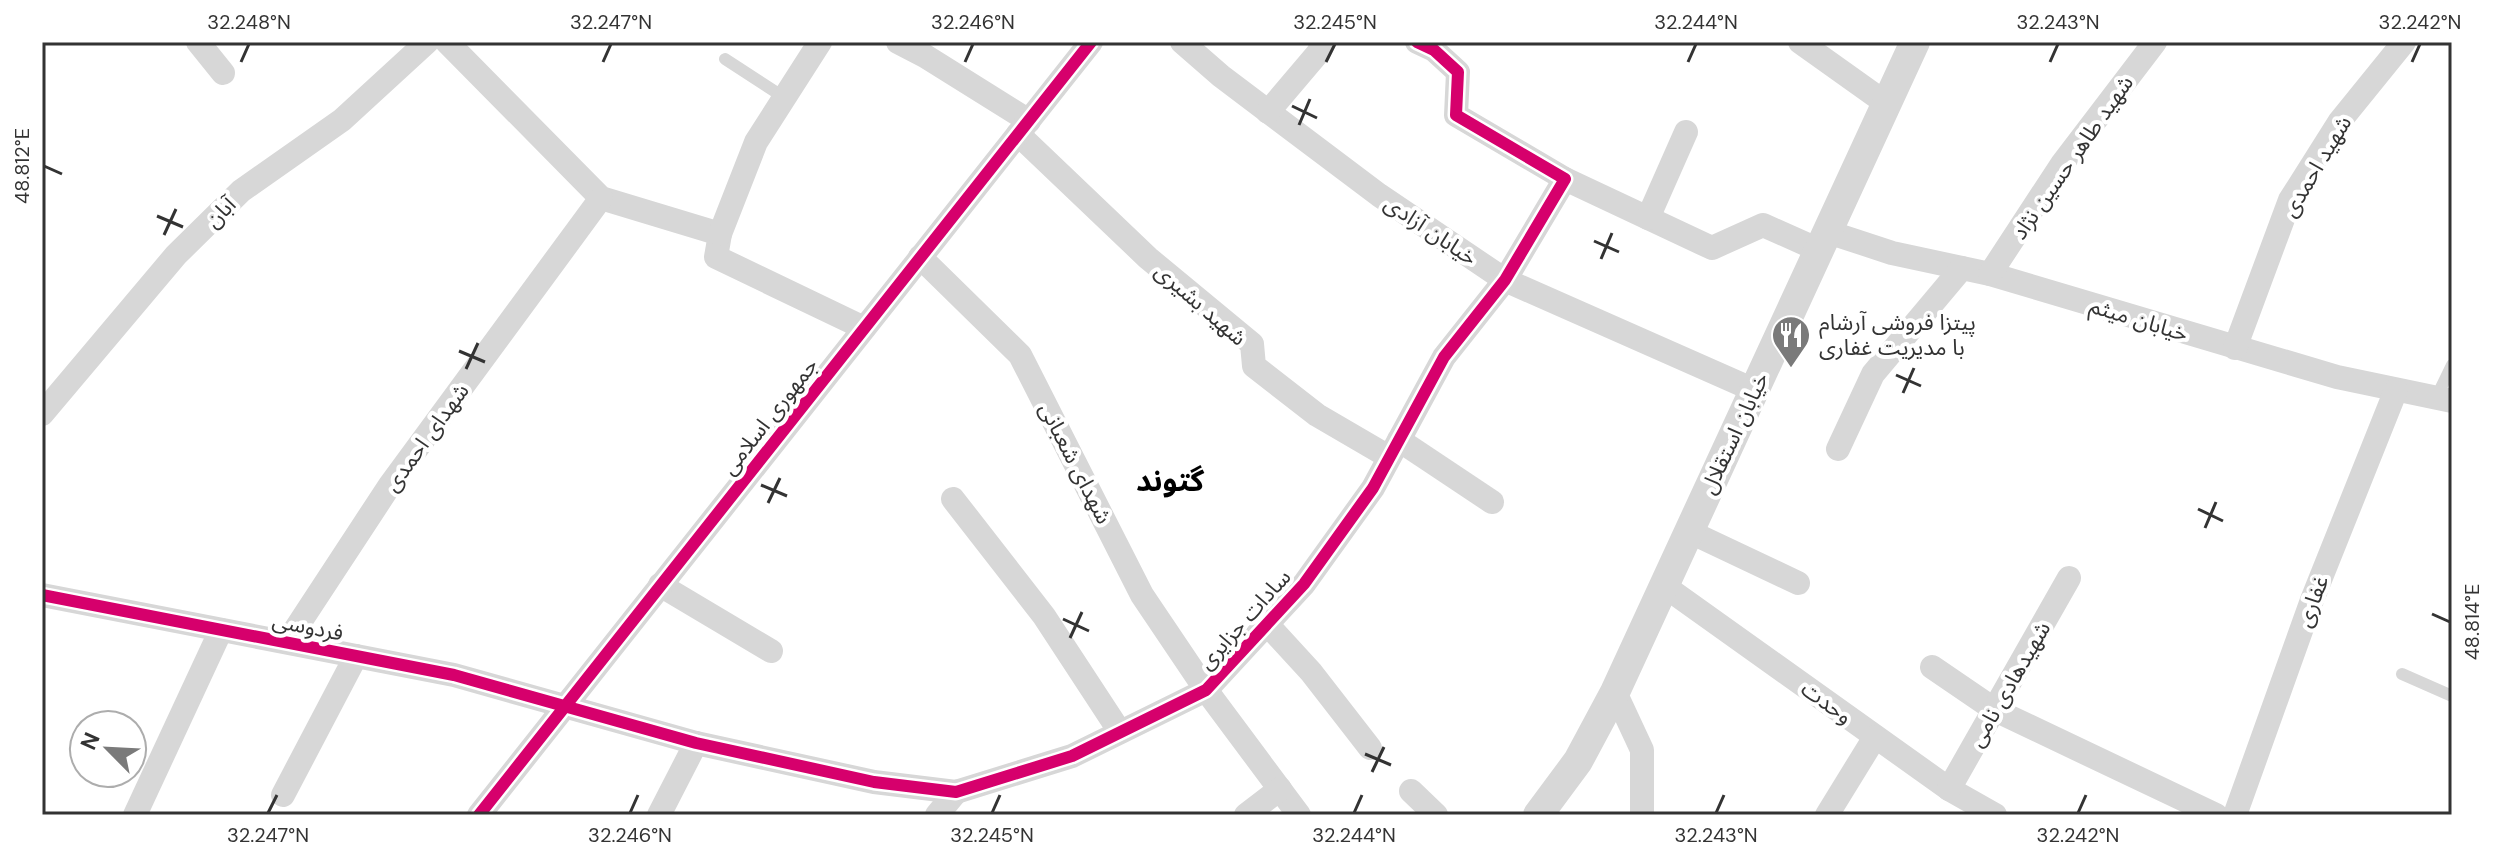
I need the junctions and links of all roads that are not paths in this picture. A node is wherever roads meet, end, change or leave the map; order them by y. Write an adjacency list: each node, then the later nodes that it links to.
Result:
1 (198, 42): 15 (street)
2 (427, 42): 36 (street, آبان)
3 (447, 42): 22 (street)
4 (820, 42): 16 (street)
5 (898, 42): 19 (street)
6 (1091, 42): 19 (street, جمهوری اسلامی)
7 (1182, 42): 18 (street, خیابان آزادی)
8 (1323, 42): 18 (street)
9 (1800, 42): 17 (street)
10 (1915, 42): 17 (street, خیابان استقلال)
11 (2155, 42): 28 (street, شهید طاهر حسین نژاد)
12 (2404, 42): 31 (street, شهید احمدی)
13 (1430, 45): 21 (street)
14 (725, 59): 16 (lane)
15 (223, 73)
16 (785, 98): 24 (street)
17 (1887, 104): 25 (street, خیابان استقلال)
18 (1268, 112): 29 (street, خیابان آزادی)
19 (1023, 128): 26 (street, جمهوری اسلامی); 37 (street, شهید بشیری)
20 (1686, 132): 23 (street)
21 (1565, 179): 23 (street, خیابان میثم); 29 (street, سادات جزایری)
22 (601, 198): 24 (street); 49 (street, شهدای احمدی)
23 (1648, 218): 25 (street, خیابان میثم)
24 (720, 234): 30 (street)
25 (1824, 241): 27 (street, خیابان میثم); 33 (street, خیابان استقلال)
26 (920, 257): 30 (street, جمهوری اسلامی); 54 (street, شهدای شعبانی)
27 (1962, 268): 28 (street, خیابان میثم); 38 (street)
28 (1990, 274): 31 (street, خیابان میثم)
29 (1505, 280): 33 (street, خیابان آزادی); 37 (street, سادات جزایری)
30 (864, 328): 44 (street, جمهوری اسلامی)
31 (2235, 348): 34 (street, خیابان میثم)
32 (2452, 365): 35 (lane)
33 (1754, 390): 41 (street, خیابان استقلال)
34 (2396, 390): 35 (street, خیابان میثم); 80 (street, غفاری)
35 (2444, 400)
36 (42, 414)
37 (1394, 449): 40 (street); 47 (street, سادات جزایری)
38 (1838, 449)
39 (953, 499): 59 (street)
40 (1492, 502)
41 (1688, 531): 43 (street); 45 (street, خیابان استقلال)
42 (2069, 578): 58 (street, شهیدهادی نامی)
43 (1798, 583)
44 (660, 585): 50 (street); 57 (street, جمهوری اسلامی)
45 (1663, 585): 55 (street, خیابان استقلال); 60 (street, وحدت)
46 (42, 595): 48 (street, فردوسی)
47 (1267, 624): 54 (street, سادات جزایری); 62 (street)
48 (221, 630): 49 (street, فردوسی); 68 (street)
49 (287, 642): 51 (street, فردوسی)
50 (771, 651)
51 (356, 656): 57 (street, فردوسی); 67 (street)
52 (1932, 667): 58 (street)
53 (2402, 674): 56 (lane)
54 (1206, 690): 59 (street, سادات جزایری); 63 (street, شهدای شعبانی)
55 (1615, 692): 75 (street, خیابان استقلال); 76 (street)
56 (2452, 696)
57 (565, 705): 61 (street, سادات جزایری); 69 (street, جمهوری اسلامی)
58 (1995, 710): 64 (street, شهیدهادی نامی); 79 (street)
59 (1120, 732): 66 (street, سادات جزایری)
60 (1875, 737): 64 (street, وحدت); 77 (street)
61 (696, 743): 66 (street, سادات جزایری); 70 (street)
62 (1370, 748)
63 (1280, 789): 72 (street); 73 (street, شهدای شعبانی)
64 (1949, 789): 78 (street, وحدت)
65 (1411, 791): 74 (street)
66 (956, 792): 71 (street)
67 (283, 795)
68 (135, 815)
69 (479, 815)
70 (659, 815)
71 (937, 815)
72 (1246, 815)
73 (1299, 815)
74 (1436, 815)
75 (1538, 815)
76 (1642, 815)
77 (1827, 815)
78 (1995, 815)
79 (2216, 815)
80 (2235, 815)

